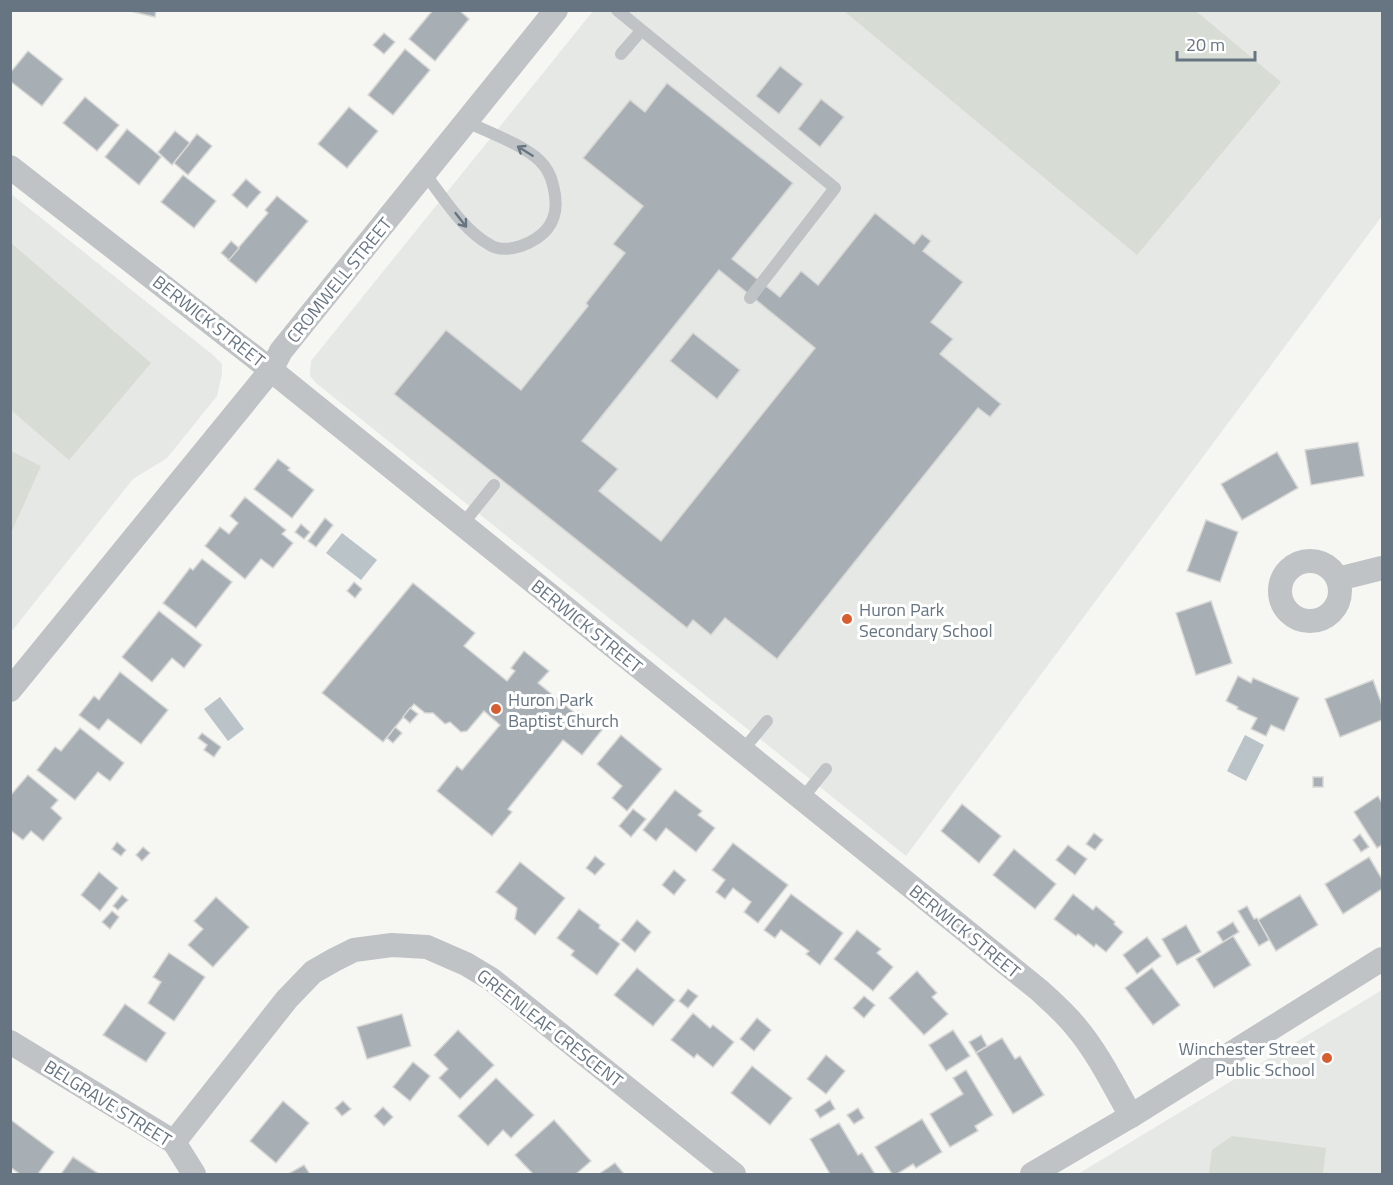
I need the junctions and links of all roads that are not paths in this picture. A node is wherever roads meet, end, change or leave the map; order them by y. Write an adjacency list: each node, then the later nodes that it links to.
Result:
1 (556, 10): 5 (street, CROMWELL STREET)
2 (616, 10): 3 (lane)
3 (640, 31): 4 (lane); 8 (lane)
4 (621, 54)
5 (467, 122): 7 (street, CROMWELL STREET); 7 (lane, one-way to 5)
6 (10, 167): 9 (street, BERWICK STREET)
7 (425, 174): 9 (street, CROMWELL STREET)
8 (750, 298)
9 (271, 370): 11 (street, BERWICK STREET); 14 (street, CROMWELL STREET)
10 (494, 485): 11 (lane)
11 (462, 525): 16 (street, BERWICK STREET)
12 (1383, 568): 13 (street)
13 (1338, 579)
14 (10, 690)
15 (767, 721): 16 (lane)
16 (742, 751): 18 (street, BERWICK STREET)
17 (826, 769): 18 (lane)
18 (802, 800): 21 (street, BERWICK STREET)
19 (1383, 959): 21 (street)
20 (10, 1042): 22 (street, BELGRAVE STREET)
21 (1131, 1116): 25 (street)
22 (174, 1142): 23 (street, BELGRAVE STREET); 24 (street, GREENLEAF CRESCENT)
23 (194, 1174)
24 (734, 1174)
25 (1032, 1174)

